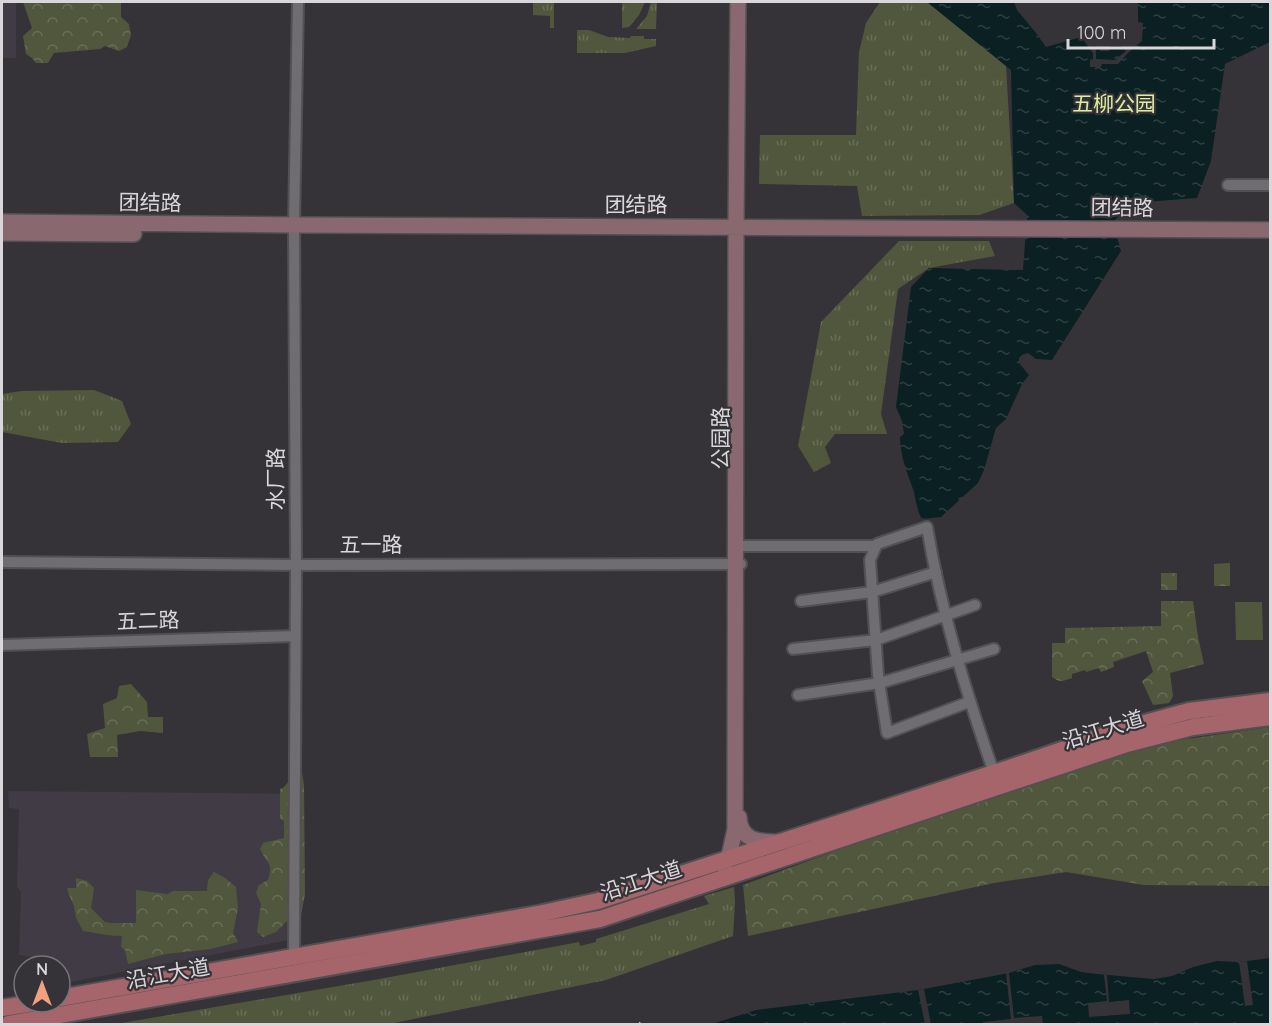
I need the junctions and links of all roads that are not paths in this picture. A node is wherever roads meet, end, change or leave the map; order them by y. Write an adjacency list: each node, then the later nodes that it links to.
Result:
1 (298, 2): 7 (street, 水厂路)
2 (738, 2): 9 (street)
3 (743, 2): 9 (street, 公园路)
4 (1228, 185): 5 (street)
5 (1270, 185)
6 (2, 222): 7 (street, 团结路)
7 (294, 230): 9 (street, 团结路); 10 (street, 团结路); 17 (street, 水厂路)
8 (1270, 230): 11 (street, 团结路)
9 (739, 232): 11 (street, 团结路); 13 (street, 公园路); 16 (street)
10 (2, 233)
11 (1149, 234): 12 (street, 团结路)
12 (1270, 240)
13 (741, 546): 14 (street); 16 (street, 公园路)
14 (876, 546): 18 (street); 19 (street)
15 (2, 562): 17 (street, 五一路)
16 (738, 564): 17 (street, 五一路); 35 (street, 公园路); 36 (street)
17 (296, 565): 23 (street, 水厂路)
18 (936, 572): 19 (street); 22 (street)
19 (872, 592): 20 (street); 24 (street)
20 (801, 601)
21 (975, 605): 22 (street)
22 (945, 614): 24 (street); 28 (street)
23 (295, 636): 25 (street, 五二路); 38 (street, 水厂路)
24 (876, 640): 26 (street); 29 (street)
25 (2, 645)
26 (793, 649)
27 (994, 649): 28 (street)
28 (957, 661): 29 (street); 32 (street)
29 (880, 683): 30 (street); 32 (street)
30 (798, 695)
31 (1270, 701): 34 (main road, 沿江大道)
32 (969, 702): 34 (street)
33 (1270, 717): 37 (main road, 沿江大道)
34 (994, 773): 35 (main road, 沿江大道)
35 (782, 842): 36 (main road, 沿江大道)
36 (728, 859): 37 (street); 38 (main road, 沿江大道)
37 (709, 883): 40 (main road, 沿江大道)
38 (294, 957): 39 (main road, 沿江大道)
39 (72, 996)
40 (9, 1024)

